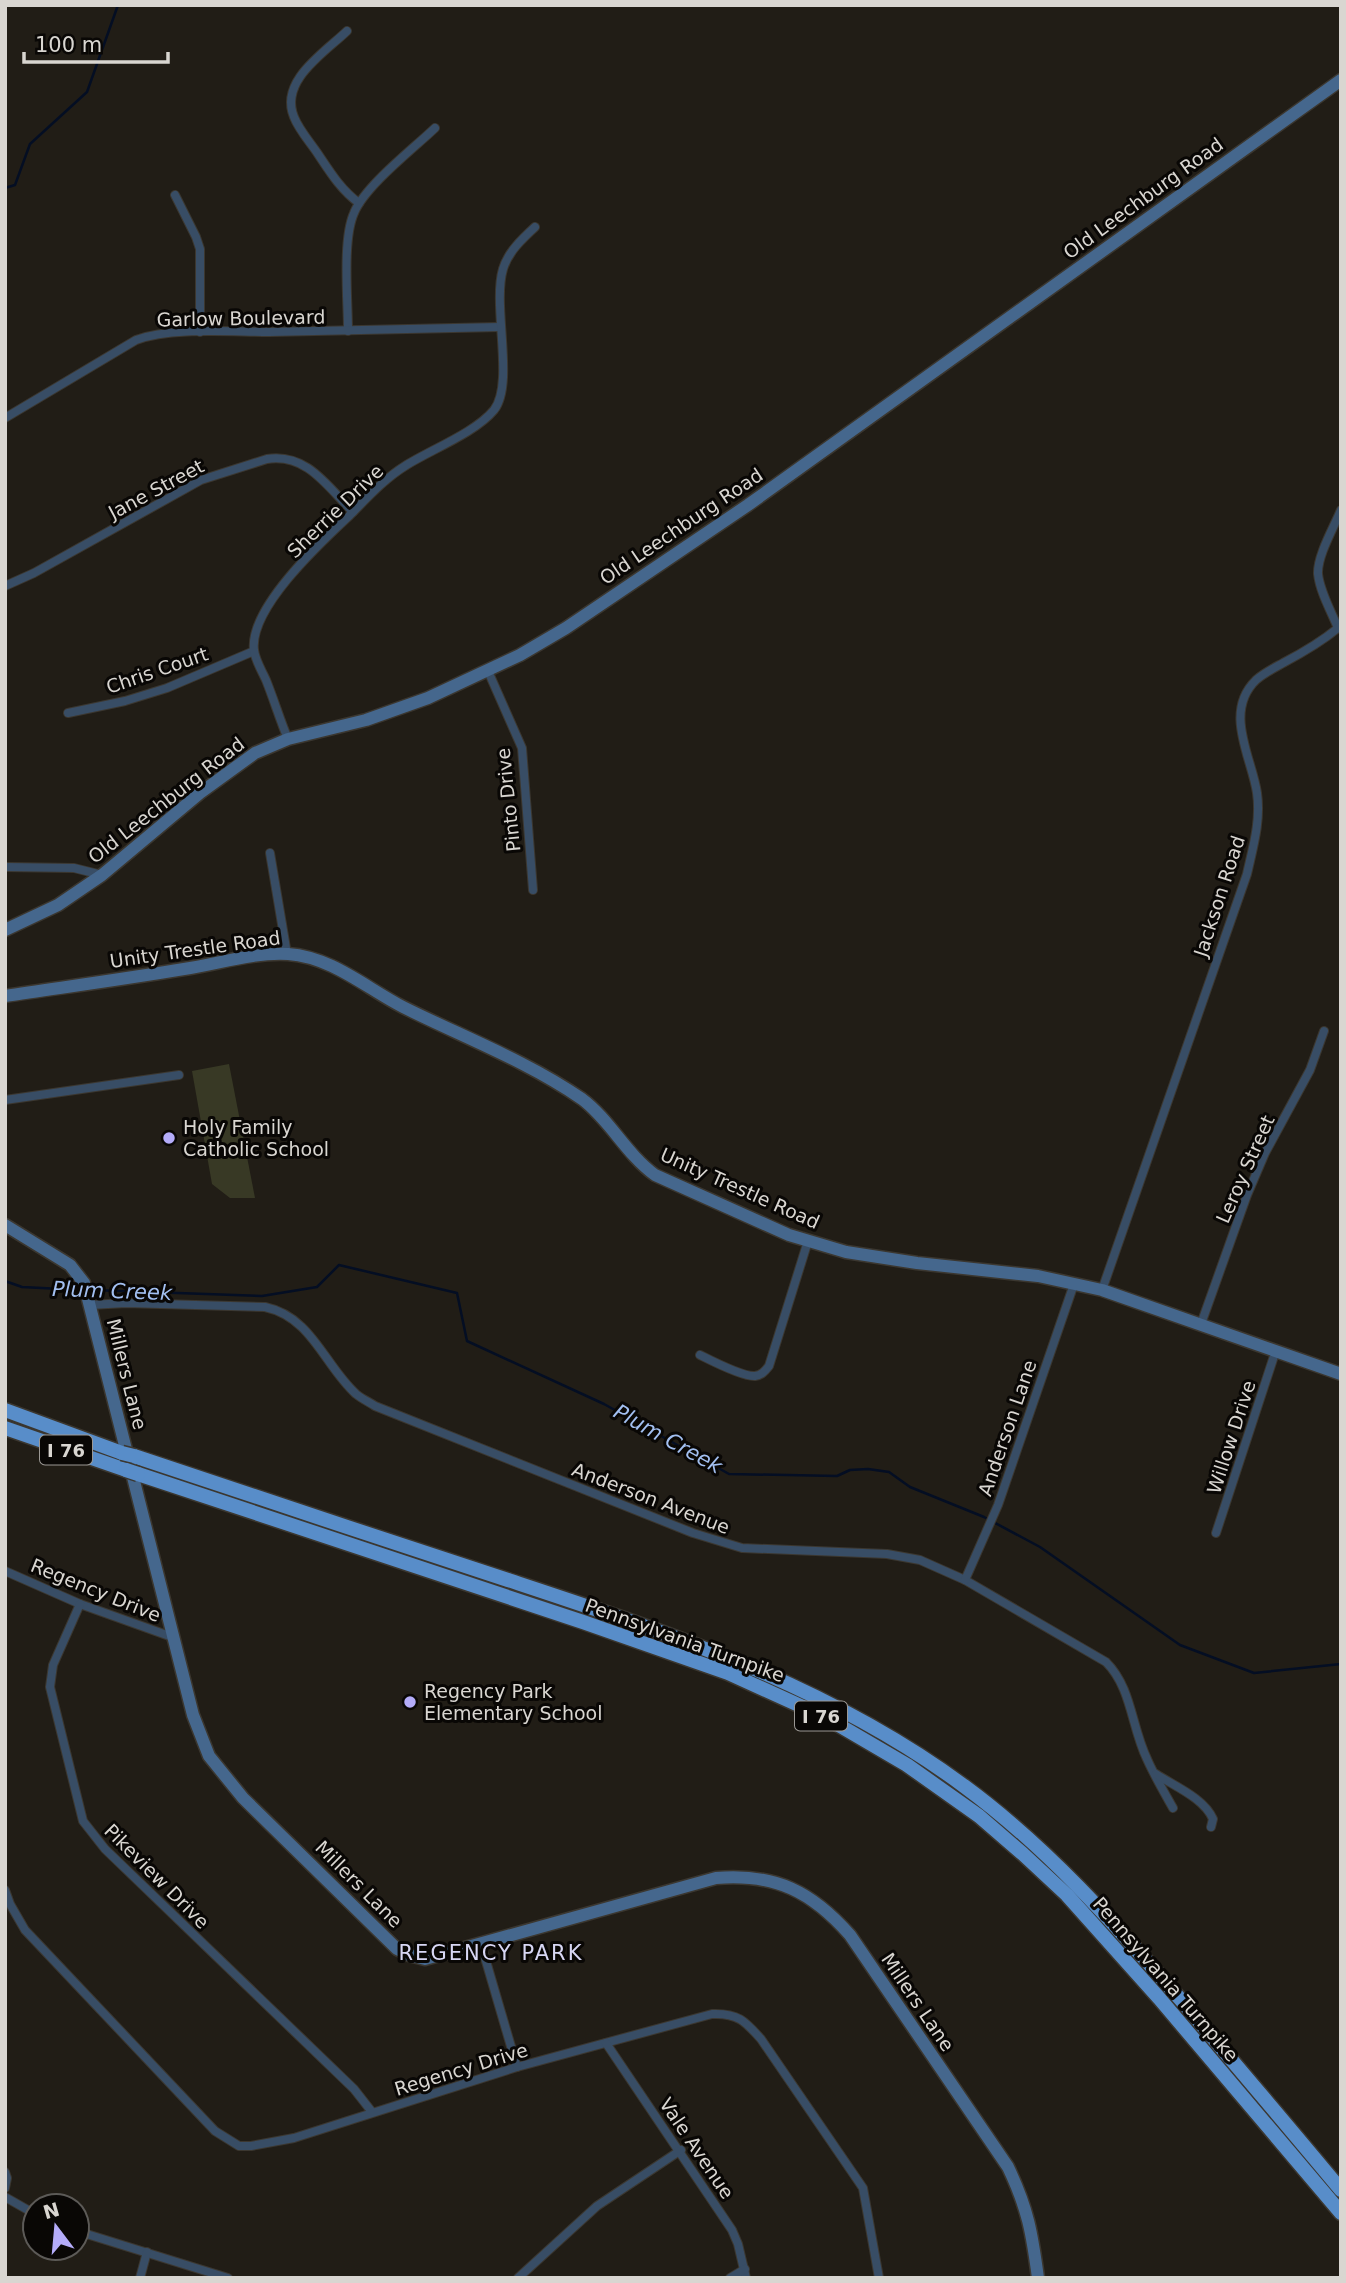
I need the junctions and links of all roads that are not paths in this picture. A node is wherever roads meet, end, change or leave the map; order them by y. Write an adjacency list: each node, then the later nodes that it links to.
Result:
1 (346, 31): 5 (street)
2 (1341, 80): 16 (street, Old Leechburg Road)
3 (435, 128): 5 (street)
4 (175, 195): 8 (street)
5 (359, 203): 9 (street)
6 (535, 227): 7 (street, Sherrie Drive)
7 (500, 327): 9 (street, Garlow Boulevard); 12 (street, Sherrie Drive)
8 (200, 331): 9 (street, Garlow Boulevard); 10 (street, Garlow Boulevard)
9 (348, 331)
10 (5, 418)
11 (1341, 510): 14 (street, Jackson Road)
12 (353, 512): 13 (street, Jane Street); 15 (street, Sherrie Drive)
13 (5, 586)
14 (1339, 628): 32 (street, Jackson Road)
15 (254, 651): 17 (street, Chris Court); 18 (street)
16 (488, 671): 18 (street, Old Leechburg Road); 22 (street, Pinto Drive)
17 (68, 713)
18 (288, 740): 21 (street, Old Leechburg Road)
19 (270, 853): 24 (street)
20 (5, 867): 21 (street)
21 (102, 875): 23 (street, Old Leechburg Road)
22 (533, 890)
23 (5, 930)
24 (287, 954): 25 (street, Unity Trestle Road); 30 (street, Unity Trestle Road)
25 (5, 996)
26 (1324, 1031): 34 (street, Leroy Street)
27 (179, 1075): 28 (street)
28 (5, 1100)
29 (5, 1225): 33 (street)
30 (808, 1241): 31 (street, Unity Trestle Road); 36 (street)
31 (1074, 1284): 32 (street, Unity Trestle Road); 42 (street, Anderson Lane)
32 (1102, 1290): 34 (street, Unity Trestle Road)
33 (87, 1294): 42 (street, Anderson Avenue); 44 (street, Millers Lane)
34 (1201, 1324): 35 (street, Unity Trestle Road)
35 (1276, 1350): 37 (street, Unity Trestle Road); 40 (street, Willow Drive)
36 (700, 1355)
37 (1341, 1374)
38 (5, 1410): 56 (highway, Pennsylvania Turnpike / I 76)
39 (5, 1428): 59 (highway, Pennsylvania Turnpike / I 76)
40 (1216, 1532)
41 (5, 1571): 43 (street, Regency Drive)
42 (965, 1580): 45 (street, Anderson Avenue)
43 (80, 1604): 44 (street, Regency Drive); 52 (street, Pikeview Drive)
44 (175, 1638): 49 (street, Millers Lane)
45 (1156, 1774): 46 (street, Anderson Avenue); 47 (street)
46 (1173, 1808)
47 (1211, 1827)
48 (5, 1890): 52 (street, Regency Drive)
49 (481, 1944): 51 (street); 68 (street, Millers Lane)
50 (606, 2043): 51 (street, Regency Drive); 53 (street, Vale Avenue); 67 (street, Regency Drive)
51 (517, 2067): 52 (street, Regency Drive)
52 (372, 2112)
53 (681, 2150): 62 (street, Vale Avenue); 65 (street)
54 (5, 2172): 55 (street)
55 (5, 2188)
56 (1341, 2190)
57 (5, 2197): 58 (street)
58 (21, 2206)
59 (1341, 2213)
60 (91, 2235): 61 (street)
61 (147, 2252): 63 (street); 64 (street)
62 (746, 2273): 66 (street)
63 (139, 2278)
64 (228, 2278)
65 (517, 2278)
66 (730, 2278)
67 (878, 2278)
68 (1038, 2278)

